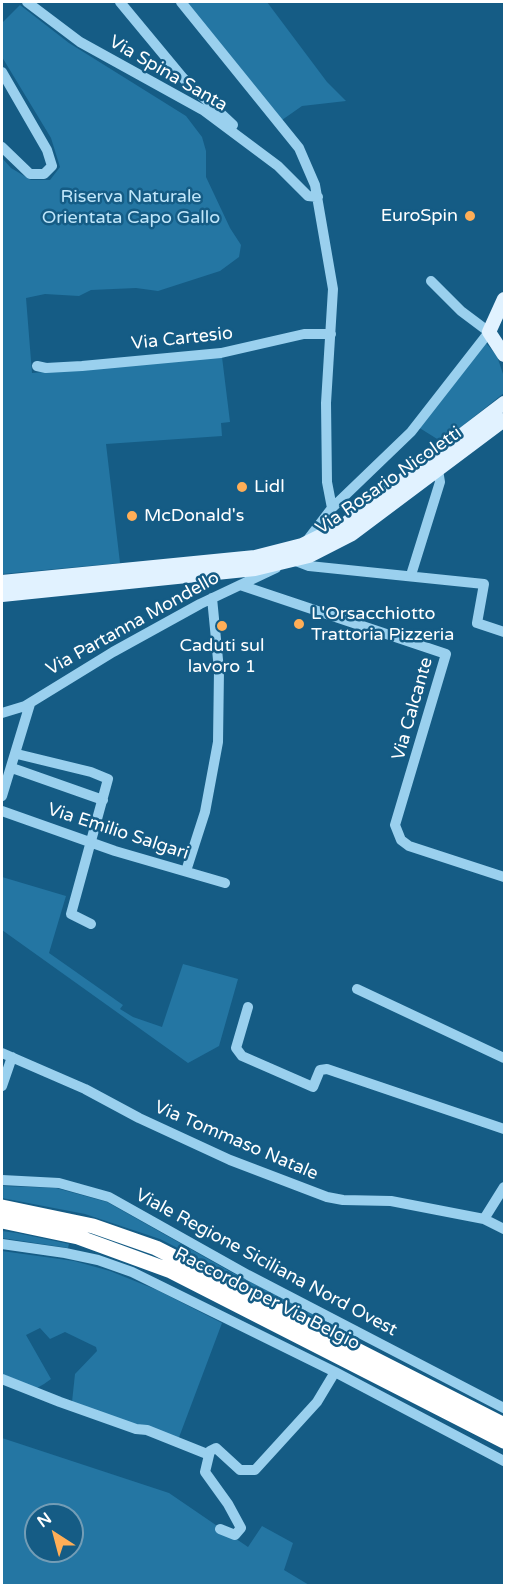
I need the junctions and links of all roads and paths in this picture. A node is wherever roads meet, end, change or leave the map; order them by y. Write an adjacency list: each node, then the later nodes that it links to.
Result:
1 (27, 2): 5 (street, Via Spina Santa)
2 (120, 2): 5 (street)
3 (181, 2): 7 (street, Via Spina Santa)
4 (2, 72): 6 (street)
5 (237, 136): 7 (street, Via Spina Santa)
6 (2, 147)
7 (318, 198): 12 (street, Via Spina Santa)
8 (431, 281): 11 (street)
9 (504, 299): 10 (main road)
10 (500, 322): 11 (main road)
11 (489, 332): 13 (main road); 18 (street)
12 (331, 334): 14 (street, Via Cartesio); 18 (street, Via Spina Santa)
13 (504, 355)
14 (36, 366)
15 (504, 404): 19 (main road, Via Rosario Nicoletti)
16 (504, 420): 17 (main road, Via Rosario Nicoletti)
17 (438, 470): 20 (main road, Via Rosario Nicoletti); 22 (street)
18 (332, 508): 19 (street)
19 (302, 545): 23 (main road, Via Rosario Nicoletti)
20 (289, 562): 21 (main road, Via Rosario Nicoletti); 22 (street); 26 (street, Via Partanna Mondello)
21 (216, 573): 23 (main road, Via Rosario Nicoletti); 28 (street)
22 (411, 575): 29 (street)
23 (112, 578): 24 (main road, Via Rosario Nicoletti)
24 (74, 581): 25 (main road, Via Rosario Nicoletti); 27 (main road, Via Rosario Nicoletti)
25 (2, 582)
26 (240, 585): 28 (street, Via Partanna Mondello); 39 (street, Via Calcante)
27 (2, 595)
28 (216, 596): 30 (street, Via Partanna Mondello); 38 (street)
29 (504, 632)
30 (30, 704): 31 (street, Via Partanna Mondello); 32 (street)
31 (2, 713)
32 (17, 754): 33 (street); 35 (street)
33 (12, 768): 34 (street); 35 (street)
34 (2, 796)
35 (103, 800): 37 (street)
36 (2, 811): 37 (street, Via Emilio Salgari)
37 (92, 843): 38 (street, Via Emilio Salgari); 41 (street)
38 (186, 871): 40 (street, Via Emilio Salgari)
39 (504, 877)
40 (225, 883)
41 (91, 924)
42 (357, 989): 45 (street)
43 (248, 1008): 47 (street)
44 (7, 1055): 46 (street); 51 (street, Via Tommaso Natale)
45 (504, 1058)
46 (2, 1086)
47 (504, 1129)
48 (2, 1179): 58 (street, Viale Regione Siciliana Nord Ovest)
49 (504, 1187): 51 (street)
50 (2, 1207): 59 (highway, Raccordo per Via Belgio)
51 (484, 1219): 53 (street, Via Tommaso Natale)
52 (2, 1221): 56 (highway, Raccordo per Via Belgio)
53 (504, 1227)
54 (2, 1244): 55 (street)
55 (335, 1372): 62 (street); 63 (street)
56 (372, 1374): 60 (highway, Raccordo per Via Belgio); 61 (highway)
57 (2, 1379): 62 (street)
58 (504, 1408)
59 (504, 1425)
60 (504, 1441)
61 (504, 1447)
62 (207, 1454): 64 (street)
63 (504, 1461)
64 (220, 1529)

